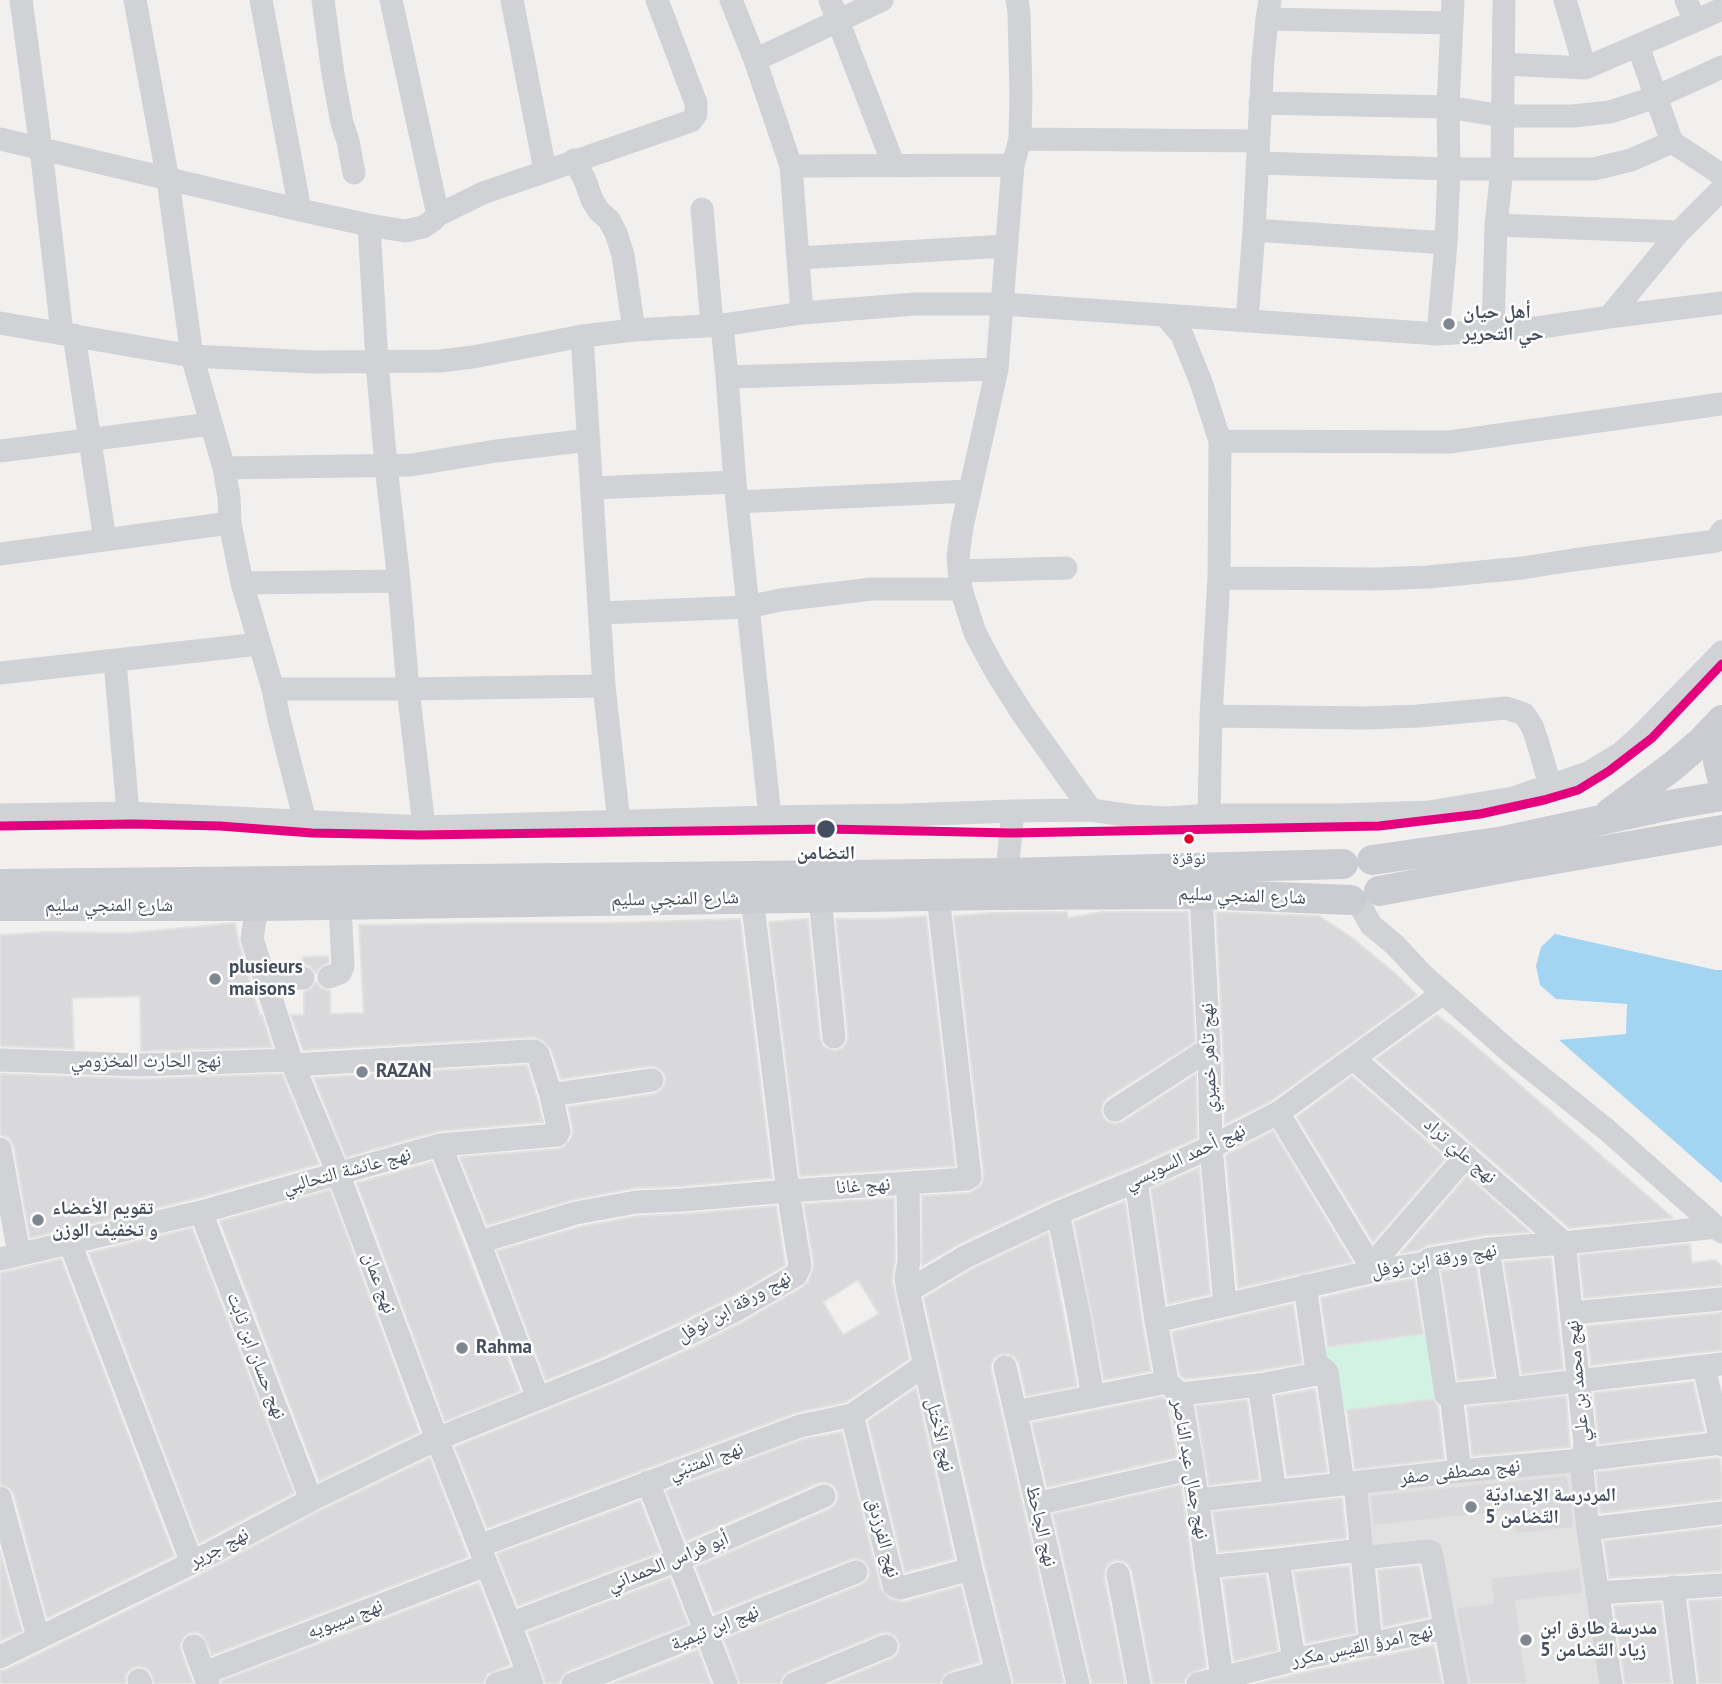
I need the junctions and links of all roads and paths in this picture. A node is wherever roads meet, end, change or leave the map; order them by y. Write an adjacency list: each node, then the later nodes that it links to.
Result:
1 (21, 0): 31 (street)
2 (135, 0): 42 (street)
3 (261, 0): 45 (street)
4 (323, 0): 40 (street)
5 (391, 0): 46 (street)
6 (512, 0): 39 (street)
7 (657, 0): 33 (street)
8 (731, 0): 20 (street)
9 (882, 0): 15 (street)
10 (1017, 0): 29 (street)
11 (1504, 0): 21 (street)
12 (1565, 0): 23 (street)
13 (1686, 0): 18 (street)
14 (1722, 9): 18 (street)
15 (834, 10): 20 (street); 36 (street)
16 (1269, 10): 17 (street); 25 (street)
17 (1452, 11): 26 (street)
18 (1695, 21): 19 (street)
19 (1638, 46): 23 (street); 24 (street)
20 (755, 60): 35 (street)
21 (1503, 64): 23 (street); 27 (street)
22 (1722, 67): 24 (street)
23 (1585, 68)
24 (1656, 97): 27 (street); 30 (street)
25 (1260, 103): 26 (street); 32 (street)
26 (1448, 107): 27 (street); 37 (street)
27 (1502, 116): 38 (street)
28 (0, 139): 31 (street)
29 (1020, 139): 32 (street); 34 (street)
30 (1672, 142): 38 (street); 41 (street)
31 (41, 149): 42 (street); 64 (street)
32 (1257, 152): 37 (street); 49 (street)
33 (574, 160): 39 (street); 62 (street)
34 (1013, 165): 36 (street); 52 (street)
35 (791, 166): 36 (street); 53 (street)
36 (894, 166)
37 (1449, 169): 38 (street); 51 (street)
38 (1502, 169): 48 (street)
39 (545, 170): 46 (street)
40 (354, 173)
41 (1722, 175)
42 (168, 180): 45 (street); 67 (street)
43 (1722, 189): 50 (street)
44 (702, 209): 61 (street)
45 (300, 210): 47 (street)
46 (438, 215): 47 (street)
47 (369, 225): 68 (street)
48 (1496, 225): 50 (street); 63 (street)
49 (1254, 230): 51 (street); 59 (street)
50 (1679, 232): 58 (street)
51 (1446, 243): 65 (street)
52 (1006, 246): 53 (street); 55 (street)
53 (797, 258): 56 (street)
54 (1722, 303): 58 (street)
55 (1003, 304): 56 (street); 57 (street); 69 (street)
56 (802, 313): 61 (street)
57 (1165, 315): 59 (street); 75 (street)
58 (1609, 317): 63 (street)
59 (1247, 321): 65 (street)
60 (0, 323): 64 (street)
61 (717, 325): 62 (street); 70 (street)
62 (634, 330): 66 (street)
63 (1493, 330): 65 (street)
64 (68, 334): 67 (street); 73 (street)
65 (1438, 334)
66 (582, 336): 68 (street); 74 (street)
67 (192, 356): 68 (street); 72 (street)
68 (377, 362): 77 (street)
69 (997, 369): 70 (street); 80 (street)
70 (727, 377): 81 (street)
71 (1722, 404): 75 (street)
72 (211, 425): 73 (street); 78 (street)
73 (90, 440): 76 (street); 83 (street)
74 (589, 440): 77 (street); 79 (street)
75 (1220, 441): 87 (street)
76 (0, 451)
77 (386, 466): 78 (street); 89 (street)
78 (224, 468): 82 (street)
79 (592, 488): 81 (street); 92 (street)
80 (969, 491): 81 (street); 88 (street)
81 (736, 492): 91 (street)
82 (230, 523): 83 (street); 90 (street)
83 (105, 540): 85 (street)
84 (1720, 541): 87 (street)
85 (0, 554)
86 (1066, 568): 88 (street)
87 (1219, 578): 100 (street)
88 (960, 580): 91 (street); 107 (street)
89 (400, 581): 90 (street); 99 (street)
90 (242, 583): 93 (street)
91 (748, 607): 92 (street); 111 (street)
92 (600, 613): 97 (street)
93 (259, 644): 95 (street); 98 (street)
94 (1722, 652): 104 (street)
95 (115, 661): 96 (street); 108 (street)
96 (0, 673)
97 (604, 686): 99 (street); 113 (street)
98 (273, 689): 99 (street); 112 (street)
99 (408, 689): 115 (street)
100 (1211, 716): 104 (street); 110 (street)
101 (1722, 720): 114 (main road)
102 (1722, 735): 103 (main road)
103 (1722, 777)
104 (1550, 785): 110 (street)
105 (1722, 796): 114 (main road)
106 (1013, 810): 107 (street); 111 (street); 119 (street)
107 (1091, 810): 110 (street)
108 (128, 813): 109 (street); 112 (street)
109 (0, 815)
110 (1209, 815)
111 (770, 817): 113 (street)
112 (304, 821): 115 (street)
113 (619, 822): 115 (street)
114 (1597, 822): 117 (main road)
115 (424, 827)
116 (1721, 827): 126 (main road, شارع المنجي سليم)
117 (1373, 860): 118 (main road); 126 (main road)
118 (1343, 864): 119 (main road, شارع المنجي سليم); 126 (main road)
119 (1007, 873): 121 (main road, شارع المنجي سليم)
120 (0, 884): 121 (main road, شارع المنجي سليم)
121 (269, 894): 127 (main road, شارع المنجي سليم); 128 (main road, شارع المنجي سليم); 131 (street, نهج عمان)
122 (1201, 894): 123 (main road, شارع المنجي سليم); 126 (main road, شارع المنجي سليم); 134 (street, نهج تاهر خميري)
123 (939, 896): 125 (main road, شارع المنجي سليم); 148 (street, نهج غانا)
124 (752, 898): 125 (main road, شارع المنجي سليم); 127 (main road, شارع المنجي سليم); 149 (street, نهج ورقة ابن نوفل)
125 (820, 898): 133 (street)
126 (1366, 898): 132 (street)
127 (340, 905): 129 (street)
128 (0, 906)
129 (330, 977)
130 (303, 978): 131 (street)
131 (265, 980): 137 (street, نهج عمان)
132 (1443, 993): 135 (street, نهج أحمد السويسي); 152 (street)
133 (834, 1037)
134 (1209, 1049): 140 (street); 143 (street, نهج تاهر خميري)
135 (1354, 1059): 141 (street, نهج أحمد السويسي); 145 (street, نهج عليّ تراد)
136 (0, 1060): 137 (street, نهج الحارث المخزومي)
137 (292, 1063): 139 (street, نهج الحارث المخزومي); 146 (street, نهج عمان)
138 (652, 1080): 139 (street)
139 (551, 1095): 142 (street, نهج عائشة التحالبي)
140 (1115, 1110)
141 (1278, 1114): 143 (street, نهج أحمد السويسي); 159 (street)
142 (440, 1145): 146 (street, نهج عائشة التحالبي); 153 (street)
143 (1211, 1147): 147 (street, نهج أحمد السويسي); 163 (street, نهج تاهر خميري)
144 (0, 1149): 157 (street)
145 (1466, 1156): 155 (street, نهج عليّ تراد); 159 (street)
146 (338, 1173): 150 (street, نهج عائشة التحالبي); 179 (street, نهج عمان)
147 (1136, 1181): 151 (street, نهج أحمد السويسي); 165 (street, نهج جمال عبد الناصر)
148 (908, 1183): 149 (street, نهج غانا); 161 (street, نهج الأختل)
149 (788, 1191): 153 (street, نهج غانا); 176 (street, نهج ورقة ابن نوفل)
150 (201, 1212): 154 (street, نهج عائشة التحالبي); 189 (street, نهج حسان ابن ثابت)
151 (1058, 1213): 161 (street, نهج أحمد السويسي); 175 (street)
152 (1719, 1229): 155 (street, نهج ورقة ابن نوفل)
153 (479, 1241): 176 (street)
154 (70, 1243): 157 (street, نهج عائشة التحالبي); 198 (street)
155 (1564, 1243): 156 (street, نهج ورقة ابن نوفل); 164 (street, نهج محمد بن علي)
156 (1488, 1249): 158 (street, نهج ورقة ابن نوفل); 173 (street)
157 (10, 1256)
158 (1426, 1263): 159 (street, نهج ورقة ابن نوفل); 174 (street)
159 (1373, 1269): 160 (street, نهج ورقة ابن نوفل)
160 (1305, 1286): 163 (street, نهج ورقة ابن نوفل); 169 (street)
161 (908, 1291): 166 (street, نهج الأختل)
162 (1722, 1299): 164 (street)
163 (1225, 1305): 165 (street, نهج ورقة ابن نوفل)
164 (1572, 1313): 170 (street, نهج محمد بن علي)
165 (1156, 1321): 172 (street, نهج جمال عبد الناصر)
166 (925, 1365): 178 (street, نهج المتنبّي); 200 (street, نهج الأختل)
167 (1713, 1366): 170 (street); 180 (street)
168 (1004, 1367): 177 (street, نهج الجاحظ)
169 (1326, 1372): 171 (street); 185 (street)
170 (1579, 1381): 173 (street); 181 (street, نهج محمد بن علي)
171 (1259, 1385): 172 (street); 186 (street)
172 (1174, 1388): 175 (street); 182 (street, نهج جمال عبد الناصر)
173 (1510, 1389): 174 (street)
174 (1449, 1395): 183 (street)
175 (1093, 1396): 177 (street)
176 (538, 1398): 179 (street, نهج ورقة ابن نوفل)
177 (1015, 1412): 191 (street, نهج الجاحظ)
178 (852, 1415): 184 (street, نهج المتنبّي); 200 (street, نهج الفرزدق)
179 (437, 1439): 189 (street, نهج جرير); 195 (street, نهج عمان)
180 (1722, 1444): 181 (street, نهج مصطفى صفر)
181 (1581, 1460): 183 (street, نهج مصطفى صفر); 193 (street, نهج محمد بن علي)
182 (1193, 1468): 190 (street, نهج جمال عبد الناصر); 191 (street)
183 (1460, 1471): 185 (street, نهج مصطفى صفر)
184 (648, 1482): 195 (street, نهج المتنبّي); 196 (street)
185 (1349, 1483): 186 (street, نهج مصطفى صفر); 194 (street)
186 (1275, 1492): 190 (street, نهج مصطفى صفر)
187 (824, 1496): 196 (street, أبو فراس الحمداني)
188 (0, 1499): 209 (street)
189 (311, 1500): 198 (street, نهج جرير)
190 (1198, 1500): 199 (street, نهج جمال عبد الناصر)
191 (1036, 1504): 225 (street, نهج الجاحظ)
192 (1722, 1513): 193 (street)
193 (1588, 1529): 205 (street, نهج محمد بن علي)
194 (1361, 1554): 197 (street); 207 (street); 210 (street)
195 (483, 1556): 206 (street, نهج عمان); 216 (street, نهج سيبويه)
196 (678, 1560): 206 (street, أبو فراس الحمداني); 208 (street)
197 (1278, 1560): 199 (street); 214 (street)
198 (192, 1563): 209 (street, نهج جرير)
199 (1206, 1567): 218 (street, نهج جمال عبد الناصر)
200 (971, 1569): 217 (street, نهج الأختل)
201 (856, 1572): 208 (street, نهج ابن تيمية)
202 (1118, 1574): 226 (street)
203 (1722, 1586): 204 (street)
204 (1673, 1587): 205 (street); 230 (street)
205 (1597, 1593): 229 (street, نهج محمد بن علي)
206 (510, 1624): 219 (street, نهج عمان)
207 (1445, 1628): 210 (street, نهج امرؤ القيس مكرر); 228 (street)
208 (706, 1632): 221 (street, نهج ابن تيمية); 222 (street)
209 (38, 1637): 213 (street, نهج جرير)
210 (1371, 1645): 214 (street, نهج امرؤ القيس مكرر)
211 (194, 1646): 216 (street)
212 (886, 1646): 223 (street)
213 (0, 1657)
214 (1293, 1660): 215 (street, نهج امرؤ القيس مكرر)
215 (1269, 1676): 218 (street, نهج امرؤ القيس مكرر)
216 (206, 1678)
217 (998, 1678): 224 (street)
218 (1222, 1678): 227 (street, نهج امرؤ القيس مكرر)
219 (530, 1679): 220 (street)
220 (496, 1684)
221 (573, 1684)
222 (726, 1684)
223 (794, 1684)
224 (954, 1684)
225 (1078, 1684)
226 (1139, 1684)
227 (1198, 1684)
228 (1456, 1684)
229 (1611, 1684)
230 (1685, 1684)

